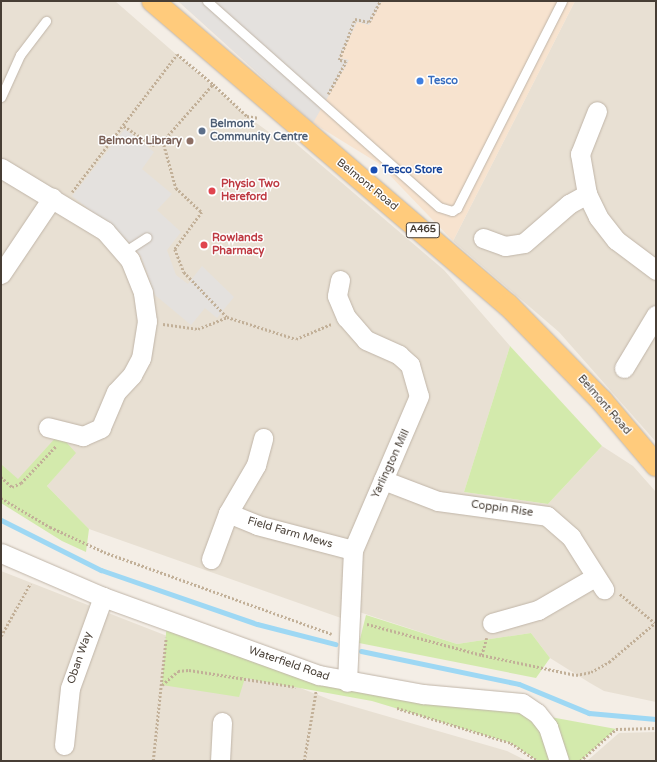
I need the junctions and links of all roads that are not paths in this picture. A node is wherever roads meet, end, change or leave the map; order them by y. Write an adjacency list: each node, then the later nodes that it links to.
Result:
1 (153, 1): 4 (highway, Belmont Road / A465)
2 (207, 1): 3 (lane)
3 (562, 1)
4 (164, 9): 21 (highway, Belmont Road / A465)
5 (46, 21): 6 (lane)
6 (1, 97)
7 (597, 111): 9 (street)
8 (1, 168): 10 (street)
9 (587, 194): 12 (street); 14 (street)
10 (58, 200): 13 (street); 15 (street)
11 (147, 237): 13 (lane)
12 (484, 238)
13 (124, 252): 19 (street)
14 (656, 270)
15 (1, 274)
16 (340, 280): 22 (street, Yarlington Mill)
17 (656, 315): 18 (street)
18 (624, 368)
19 (48, 427)
20 (263, 438): 23 (street)
21 (656, 465)
22 (383, 480): 24 (street, Yarlington Mill); 28 (street, Coppin Rise)
23 (228, 513): 24 (street, Field Farm Mews); 26 (street)
24 (353, 550): 29 (street, Yarlington Mill)
25 (1, 553): 27 (street, Waterfield Road)
26 (211, 560)
27 (103, 597): 29 (street, Waterfield Road); 31 (street, Oban Way)
28 (492, 623)
29 (347, 682): 33 (street, Waterfield Road)
30 (222, 722): 32 (street)
31 (64, 745)
32 (220, 761)
33 (559, 761)

